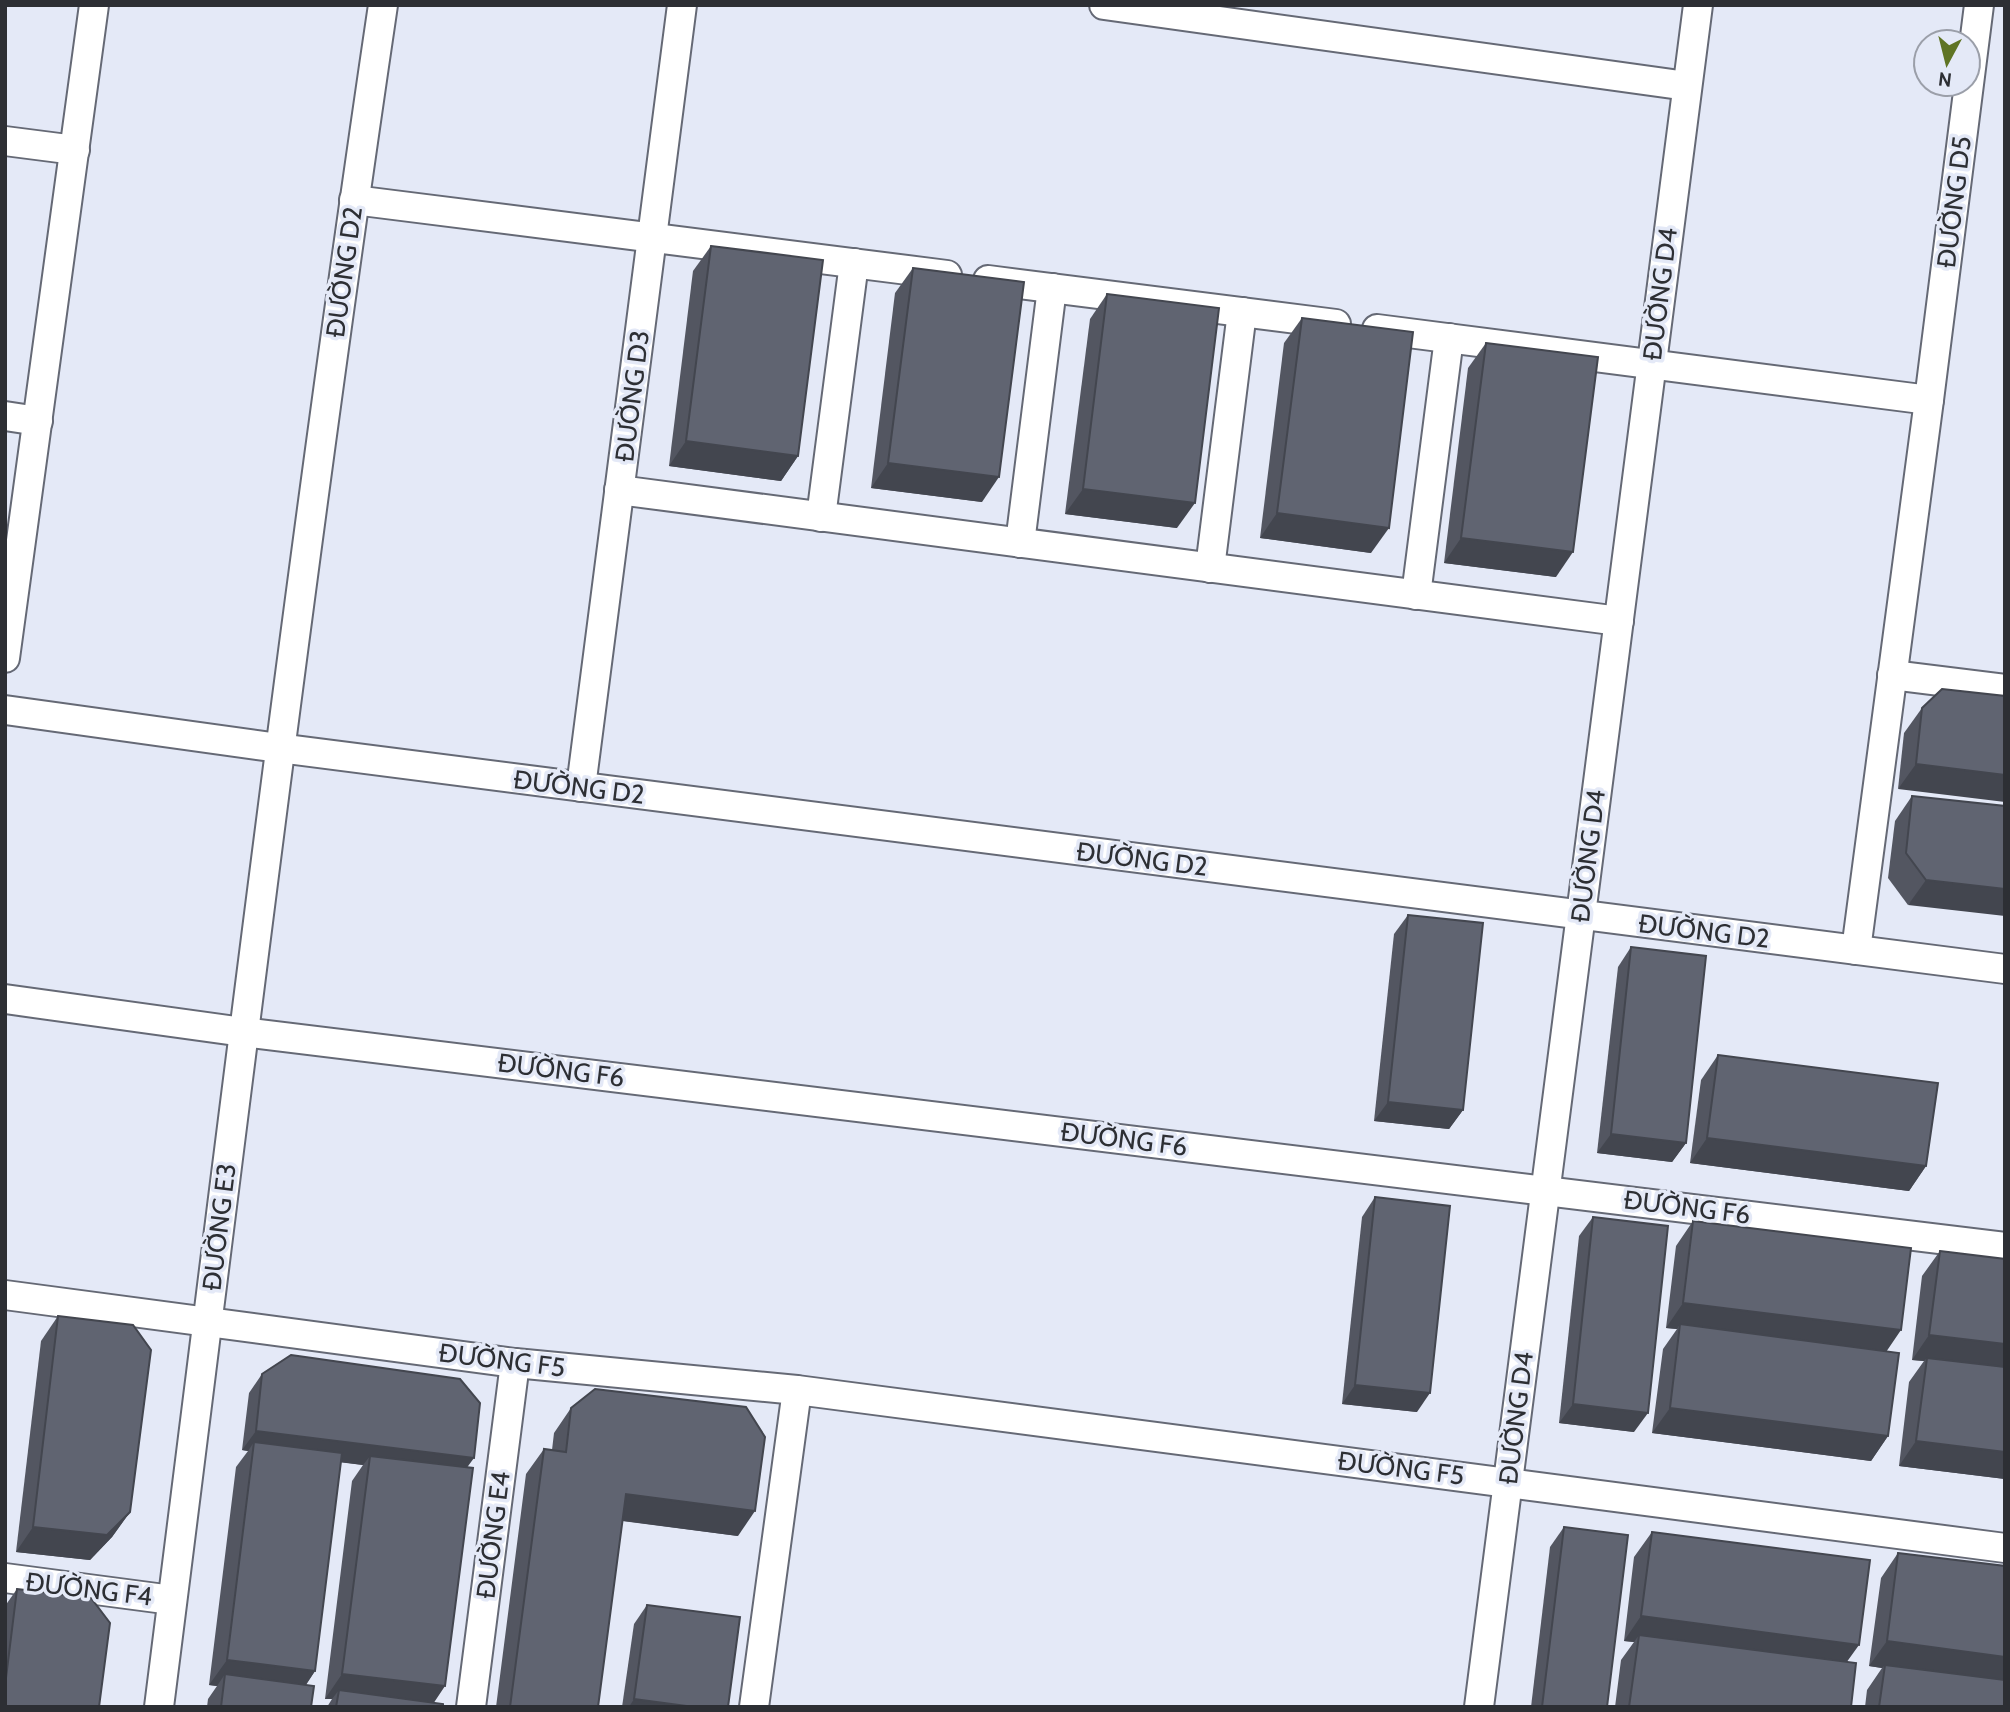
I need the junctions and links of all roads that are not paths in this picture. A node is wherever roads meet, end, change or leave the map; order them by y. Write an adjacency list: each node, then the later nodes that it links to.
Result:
1 (94, 5): 9 (street)
2 (383, 5): 10 (street, ĐƯỜNG D2)
3 (682, 5): 11 (street, ĐƯỜNG D3)
4 (1104, 5): 7 (street)
5 (1698, 5): 7 (street, ĐƯỜNG D4)
6 (1979, 5): 17 (street, ĐƯỜNG D5)
7 (1687, 86): 16 (street, ĐƯỜNG D4)
8 (5, 141): 9 (street)
9 (75, 150): 19 (street)
10 (354, 200): 11 (street); 30 (street, ĐƯỜNG D2)
11 (652, 237): 12 (street); 20 (street, ĐƯỜNG D3)
12 (854, 263): 13 (street); 21 (street)
13 (1052, 288): 14 (street); 22 (street)
14 (1242, 312): 15 (street); 23 (street)
15 (1449, 338): 16 (street); 24 (street)
16 (1651, 364): 17 (street); 25 (street, ĐƯỜNG D4)
17 (1929, 400): 27 (street, ĐƯỜNG D5)
18 (5, 416): 19 (street)
19 (38, 421): 26 (street)
20 (620, 490): 21 (street); 31 (street, ĐƯỜNG D3)
21 (821, 517): 22 (street)
22 (1020, 543): 23 (street)
23 (1210, 568): 24 (street)
24 (1416, 595): 25 (street)
25 (1619, 621): 32 (street, ĐƯỜNG D4)
26 (5, 658)
27 (1892, 676): 28 (street); 33 (street, ĐƯỜNG D5)
28 (2005, 689)
29 (5, 710): 30 (street, ĐƯỜNG D2)
30 (279, 748): 31 (street, ĐƯỜNG D2); 36 (street, ĐƯỜNG E3)
31 (581, 787): 32 (street, ĐƯỜNG D2)
32 (1580, 915): 33 (street, ĐƯỜNG D2); 37 (street, ĐƯỜNG D4)
33 (1856, 950): 34 (street, ĐƯỜNG D2)
34 (2005, 969)
35 (5, 999): 36 (street, ĐƯỜNG F6)
36 (243, 1032): 37 (street, ĐƯỜNG F6); 40 (street, ĐƯỜNG E3)
37 (1545, 1190): 38 (street, ĐƯỜNG F6); 43 (street, ĐƯỜNG D4)
38 (2005, 1247)
39 (5, 1294): 40 (street, ĐƯỜNG F5)
40 (207, 1321): 41 (street, ĐƯỜNG F5); 46 (street, ĐƯỜNG E3)
41 (515, 1363): 42 (street, ĐƯỜNG F5); 48 (street, ĐƯỜNG E4)
42 (797, 1390): 43 (street, ĐƯỜNG F5); 49 (street)
43 (1507, 1482): 44 (street, ĐƯỜNG F5); 50 (street, ĐƯỜNG D4)
44 (2005, 1548)
45 (5, 1578): 46 (street, ĐƯỜNG F4)
46 (172, 1600): 47 (street, ĐƯỜNG E3)
47 (159, 1707)
48 (471, 1707)
49 (754, 1707)
50 (1479, 1707)

